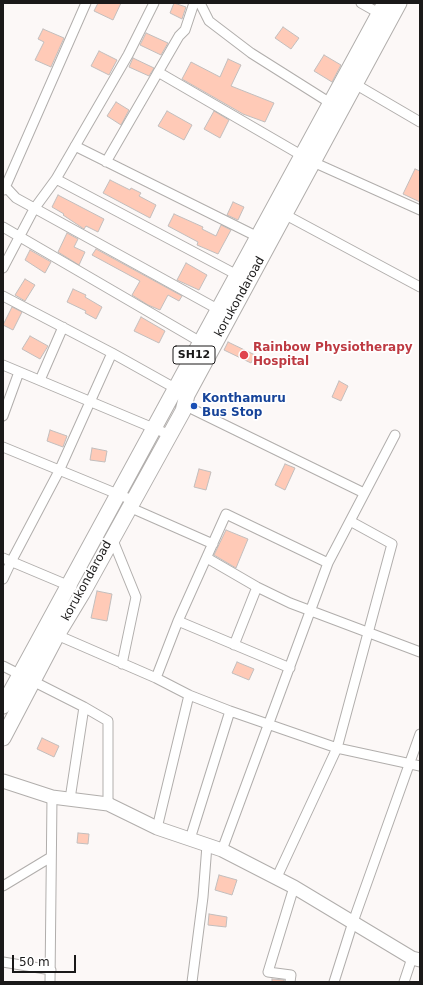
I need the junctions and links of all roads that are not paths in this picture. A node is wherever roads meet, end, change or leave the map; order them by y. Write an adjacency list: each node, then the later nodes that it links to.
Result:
1 (86, 3): 16 (street)
2 (154, 3): 12 (street)
3 (194, 3): 8 (street)
4 (200, 3): 10 (street)
5 (361, 3): 7 (street)
6 (399, 3): 7 (main road, korukondaroad / SH12)
7 (385, 12): 9 (main road, korukondaroad / SH12); 10 (main road, SH12)
8 (158, 72): 13 (street); 14 (street)
9 (355, 84): 10 (main road, korukondaroad / SH12); 11 (street)
10 (336, 107): 13 (main road, korukondaroad / SH12)
11 (420, 122)
12 (75, 146): 14 (street); 15 (street)
13 (307, 159): 18 (street); 19 (main road, korukondaroad / SH12); 22 (main road, SH12)
14 (106, 162): 22 (street)
15 (56, 179): 17 (street); 24 (street)
16 (4, 187): 17 (street)
17 (35, 208): 21 (street); 27 (street)
18 (420, 210)
19 (284, 214): 22 (main road, korukondaroad / SH12); 25 (street)
20 (3, 227): 21 (street)
21 (20, 237): 23 (street); 29 (street)
22 (264, 240): 24 (main road, korukondaroad / SH12)
23 (3, 268)
24 (243, 278): 27 (main road, korukondaroad / SH12)
25 (419, 283)
26 (3, 296): 28 (street)
27 (224, 312): 29 (main road, korukondaroad / SH12)
28 (63, 327): 30 (street); 33 (street)
29 (206, 346): 34 (main road, korukondaroad / SH12)
30 (112, 353): 34 (street); 35 (street)
31 (3, 365): 32 (street)
32 (19, 372): 33 (street); 36 (street)
33 (40, 380): 35 (street)
34 (183, 397): 37 (main road, SH12); 38 (main road, korukondaroad / SH12); 42 (street)
35 (90, 401): 37 (street); 41 (street)
36 (3, 416)
37 (154, 428): 38 (street); 43 (main road, SH12)
38 (170, 435): 44 (main road, korukondaroad / SH12)
39 (395, 435): 42 (street)
40 (3, 447): 41 (street)
41 (59, 471): 43 (street); 49 (street)
42 (364, 493): 45 (street)
43 (118, 494): 44 (street); 52 (main road, SH12)
44 (131, 504): 46 (main road, korukondaroad / SH12); 47 (street)
45 (350, 521): 50 (street); 57 (street)
46 (112, 538): 54 (main road, korukondaroad / SH12); 61 (street)
47 (213, 544): 48 (street); 50 (street)
48 (207, 558): 53 (street); 56 (street)
49 (7, 560): 51 (street); 52 (street)
50 (328, 563): 55 (street)
51 (3, 580)
52 (69, 586): 54 (street); 65 (main road, SH12)
53 (257, 587): 55 (street); 59 (street)
54 (83, 592): 58 (main road, korukondaroad / SH12)
55 (311, 611): 57 (street); 63 (street)
56 (178, 621): 59 (street); 64 (street)
57 (369, 633): 60 (street); 73 (street)
58 (57, 635): 61 (street); 65 (main road, korukondaroad / SH12)
59 (234, 645): 63 (street)
60 (420, 652)
61 (122, 664): 64 (street)
62 (3, 666): 65 (street)
63 (290, 668): 70 (street)
64 (156, 678): 66 (street)
65 (27, 679): 67 (main road, SH12); 68 (street); 72 (main road, korukondaroad / SH12)
66 (189, 695): 69 (street); 79 (street)
67 (3, 706)
68 (84, 707): 77 (street); 78 (street)
69 (230, 711): 70 (street); 80 (street)
70 (269, 724): 73 (street); 82 (street)
71 (420, 734): 74 (street)
72 (3, 738)
73 (337, 748): 74 (street); 84 (street)
74 (415, 765): 87 (street)
75 (3, 781): 76 (main road)
76 (52, 797): 77 (main road); 83 (street)
77 (70, 799): 78 (main road)
78 (108, 804): 79 (main road)
79 (157, 828): 80 (main road)
80 (190, 839): 81 (main road)
81 (207, 845): 82 (main road); 92 (street)
82 (222, 850): 84 (main road)
83 (50, 857): 85 (street); 90 (street)
84 (276, 879): 86 (main road)
85 (3, 886)
86 (294, 887): 87 (main road); 93 (street)
87 (353, 922): 88 (main road); 94 (street)
88 (416, 959): 95 (street)
89 (3, 962): 90 (street)
90 (51, 970): 91 (street)
91 (50, 982)
92 (192, 982)
93 (290, 982)
94 (334, 982)
95 (404, 982)

